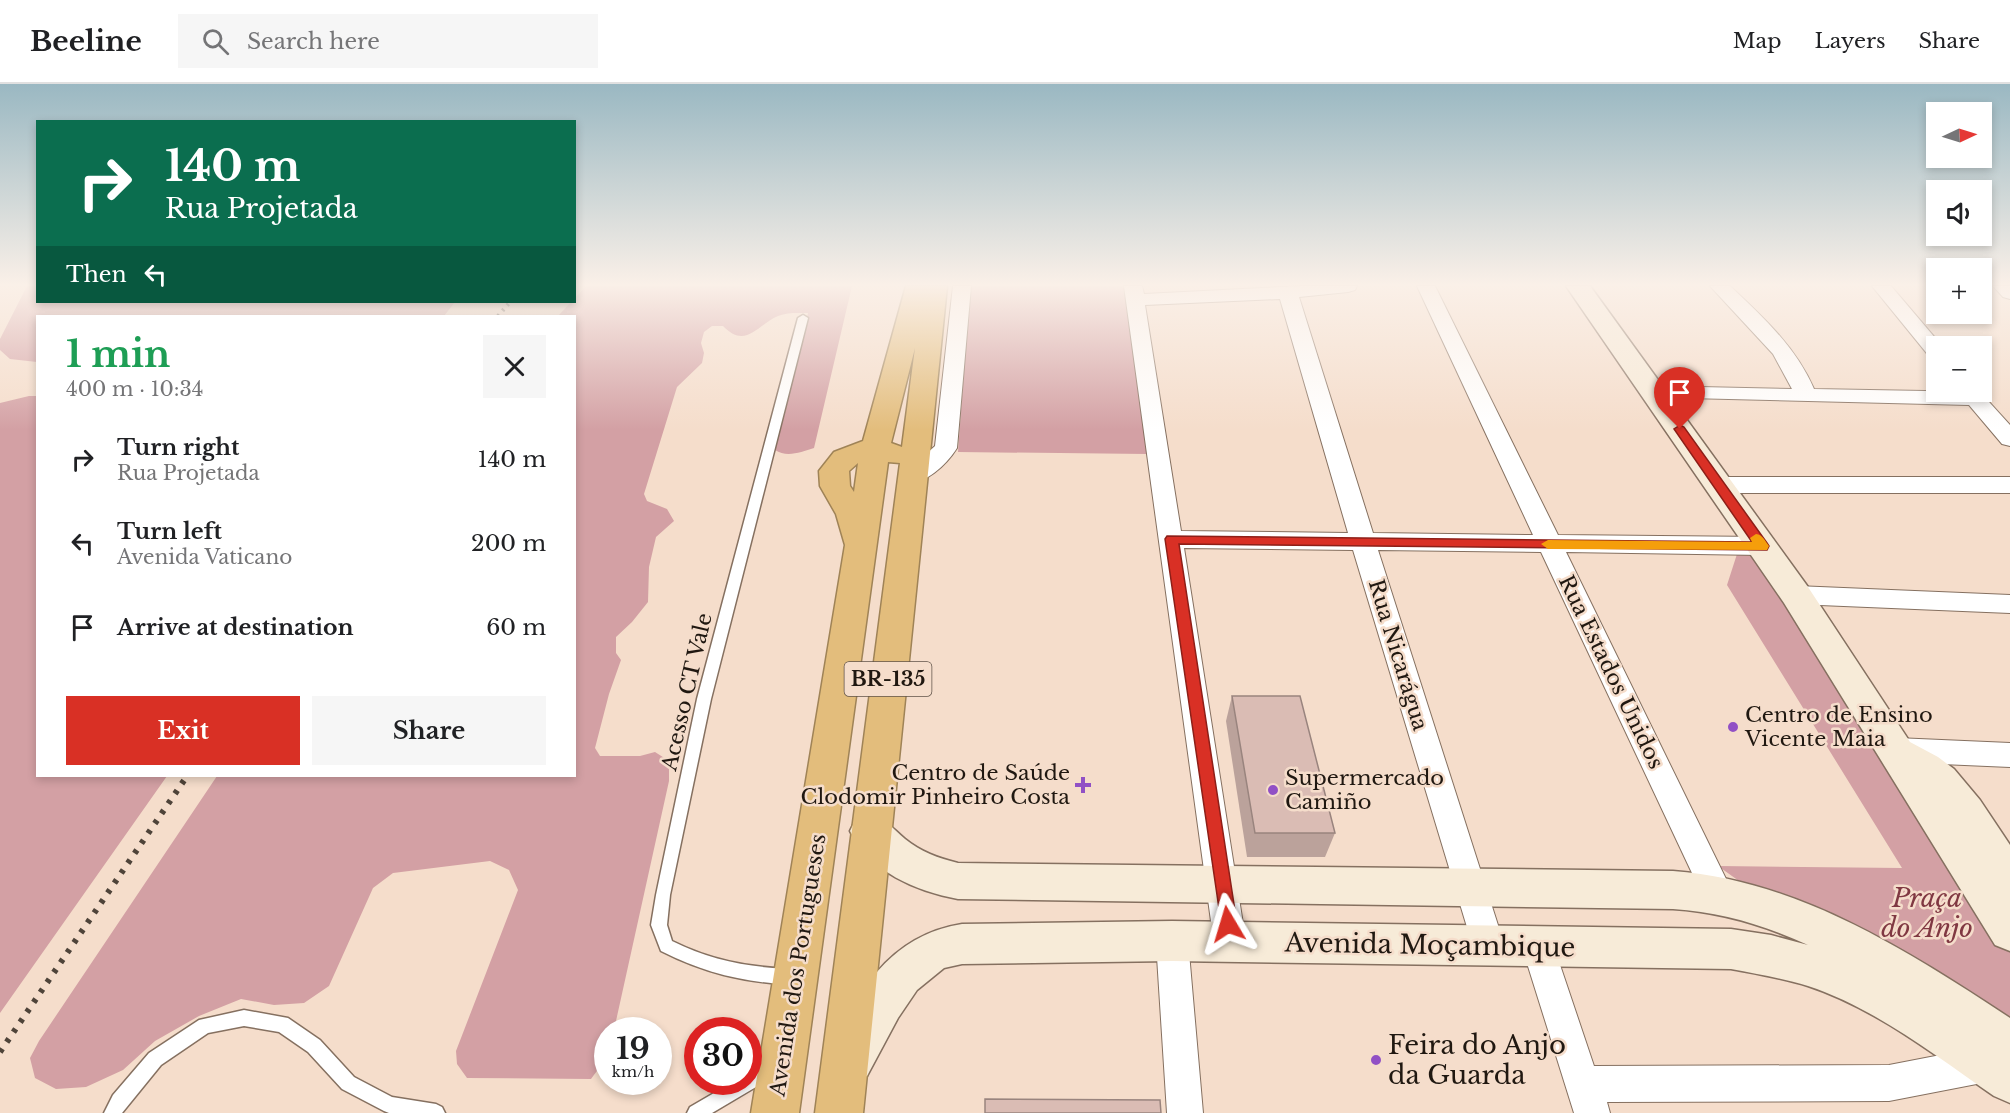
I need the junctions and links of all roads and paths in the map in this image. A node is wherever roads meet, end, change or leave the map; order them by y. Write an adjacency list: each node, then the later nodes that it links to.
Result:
1 (798, 334): 38 (lane, Acesso CT Vale)
2 (905, 334): 15 (highway, Avenida dos Portugueses / BR-135)
3 (929, 334): 16 (highway, BR-135)
4 (957, 334): 16 (street)
5 (1140, 334): 19 (street)
6 (1300, 334): 20 (street, Rua Nicarágua)
7 (1449, 334): 21 (street, Rua Estados Unidos)
8 (1612, 334): 10 (main road)
9 (1767, 334): 12 (street)
10 (1653, 392): 12 (street); 17 (main road)
11 (1926, 395): 12 (street)
12 (1806, 396)
13 (1978, 402): 14 (street)
14 (2010, 439)
15 (875, 450): 23 (highway); 38 (highway, Avenida dos Portugueses / BR-135)
16 (913, 476): 23 (highway, BR-135)
17 (1718, 485): 18 (street); 22 (main road)
18 (2010, 485)
19 (1171, 539): 20 (street); 30 (street)
20 (1363, 541): 21 (street); 31 (street, Rua Nicarágua)
21 (1550, 544): 22 (street); 32 (street, Rua Estados Unidos)
22 (1762, 546): 24 (main road)
23 (900, 579): 28 (highway, BR-135)
24 (1796, 595): 25 (street); 26 (main road)
25 (2010, 604)
26 (1896, 750): 27 (street); 29 (main road); 33 (main road)
27 (2010, 755)
28 (870, 831): 30 (main road); 41 (highway, BR-135)
29 (2010, 880)
30 (1223, 885): 31 (main road); 35 (street)
31 (1471, 887): 32 (main road); 36 (street, Rua Nicarágua)
32 (1718, 895): 40 (main road)
33 (2010, 931)
34 (1172, 941): 35 (main road, Avenida Moçambique); 41 (main road, Avenida Moçambique); 47 (street)
35 (1230, 943): 36 (main road, Avenida Moçambique)
36 (1489, 947): 37 (main road, Avenida Moçambique)
37 (1538, 947): 40 (main road, Avenida Moçambique); 42 (street)
38 (796, 978): 39 (highway, Avenida dos Portugueses / BR-135)
39 (783, 1060): 45 (lane); 46 (highway, Avenida dos Portugueses / BR-135)
40 (2002, 1063): 42 (street)
41 (842, 1092)
42 (1587, 1099)
43 (113, 1113): 44 (lane)
44 (436, 1113)
45 (696, 1113)
46 (775, 1113)
47 (1185, 1113)

